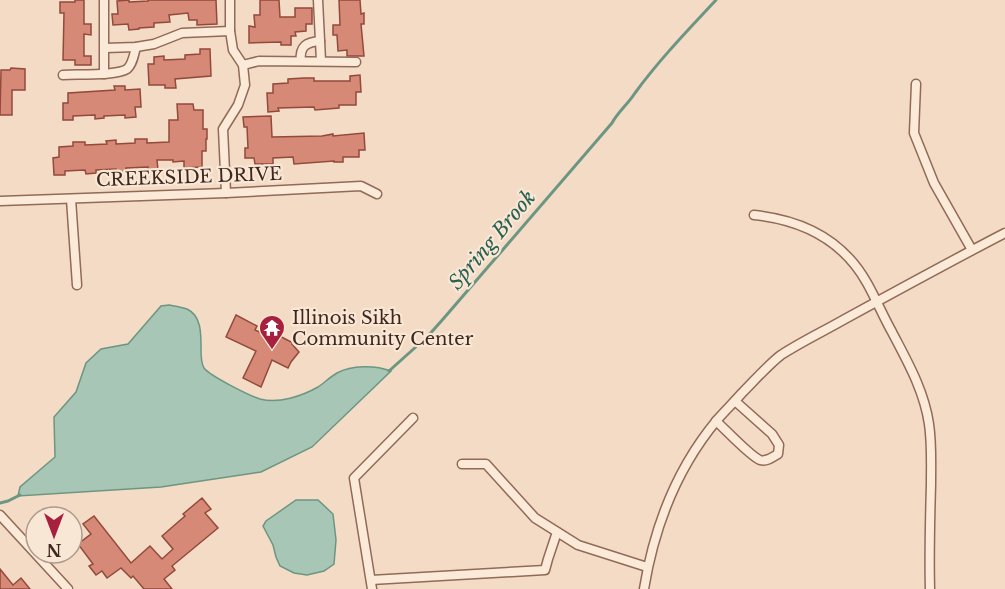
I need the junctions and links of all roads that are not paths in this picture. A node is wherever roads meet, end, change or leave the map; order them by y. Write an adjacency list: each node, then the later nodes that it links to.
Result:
1 (104, 0): 7 (street)
2 (230, 0): 4 (street)
3 (318, 0): 5 (street)
4 (230, 31): 6 (street); 11 (street)
5 (320, 41): 8 (street); 9 (street)
6 (136, 47): 7 (street); 12 (street)
7 (105, 48): 12 (street)
8 (301, 61): 9 (street); 11 (street)
9 (321, 61): 10 (street)
10 (356, 62)
11 (243, 65): 15 (street)
12 (104, 74): 13 (street)
13 (63, 75)
14 (916, 84): 21 (street)
15 (226, 193): 16 (street, CREEKSIDE DRIVE); 17 (street, CREEKSIDE DRIVE)
16 (377, 194)
17 (71, 199): 18 (street, CREEKSIDE DRIVE); 22 (street)
18 (0, 201)
19 (754, 215): 23 (street)
20 (1005, 233): 21 (street)
21 (972, 250): 23 (street)
22 (77, 285)
23 (876, 302): 24 (street); 34 (street)
24 (735, 401): 26 (street); 26 (street)
25 (413, 418): 31 (street)
26 (716, 421): 30 (street)
27 (462, 464): 29 (street)
28 (0, 515): 32 (street)
29 (557, 532): 30 (street); 31 (street)
30 (647, 567): 33 (street)
31 (371, 585)
32 (68, 589)
33 (644, 589)
34 (930, 589)

